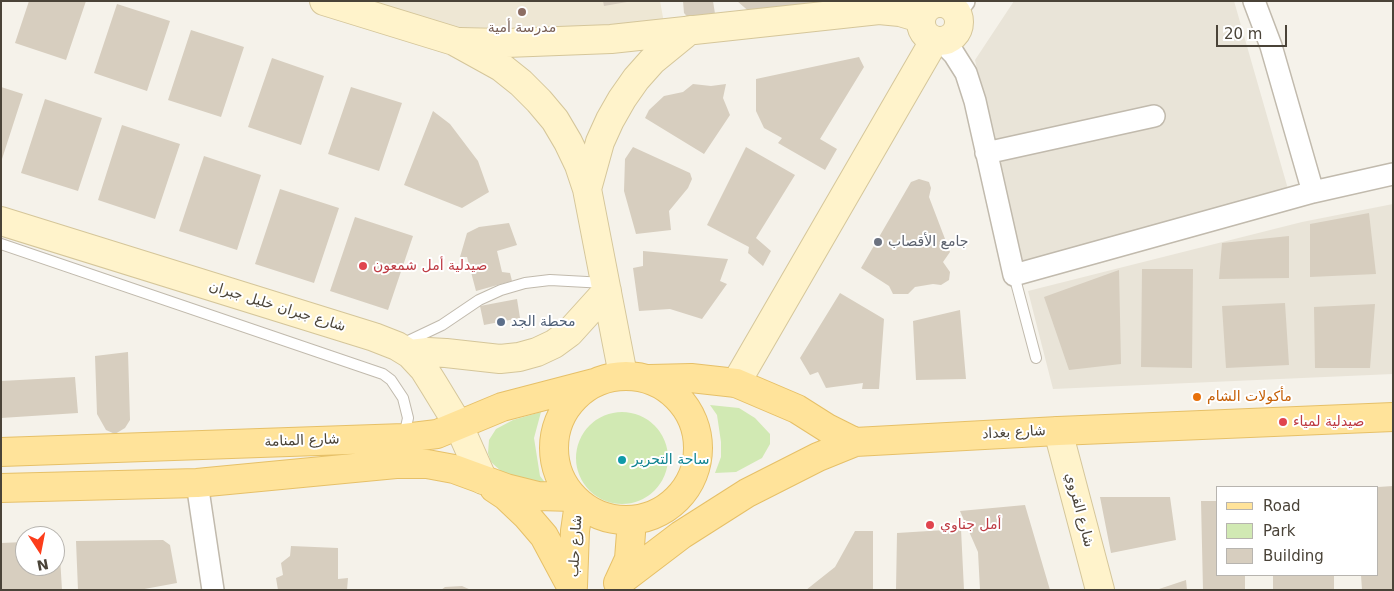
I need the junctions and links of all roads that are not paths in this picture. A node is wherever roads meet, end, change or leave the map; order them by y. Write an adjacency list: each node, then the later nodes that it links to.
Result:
1 (324, 1): 6 (main road)
2 (1254, 1): 11 (street)
3 (951, 4): 5 (main road)
4 (690, 30): 5 (main road); 6 (main road); 10 (main road)
5 (932, 34): 8 (street); 20 (main road)
6 (454, 41): 10 (main road)
7 (1154, 116): 8 (street)
8 (986, 152): 14 (street)
9 (1393, 174): 11 (street)
10 (587, 188): 15 (main road)
11 (1313, 192): 14 (street)
12 (1, 221): 16 (main road, شارع جبران خليل جبران)
13 (1, 244): 25 (lane)
14 (1014, 275): 17 (lane)
15 (606, 287): 16 (lane); 16 (main road); 18 (main road)
16 (403, 350): 23 (main road)
17 (1036, 358)
18 (623, 375): 19 (main road); 21 (main road)
19 (650, 379): 20 (main road, شارع بغداد); 32 (main road)
20 (736, 382): 26 (main road, شارع بغداد)
21 (594, 383): 23 (main road, شارع المنامة); 31 (main road)
22 (1393, 417): 24 (main road, شارع بغداد)
23 (459, 426): 25 (main road, شارع المنامة); 28 (main road)
24 (1058, 431): 26 (main road, شارع بغداد); 36 (main road, شارع القروي)
25 (404, 438): 27 (main road, شارع المنامة)
26 (855, 442): 33 (main road)
27 (1, 452)
28 (483, 480): 29 (main road); 31 (main road); 35 (main road)
29 (197, 483): 30 (main road); 34 (street)
30 (1, 488)
31 (576, 500): 32 (main road); 35 (main road, شارع حلب)
32 (629, 520): 33 (main road)
33 (616, 586)
34 (213, 590)
35 (573, 590)
36 (1100, 590)

